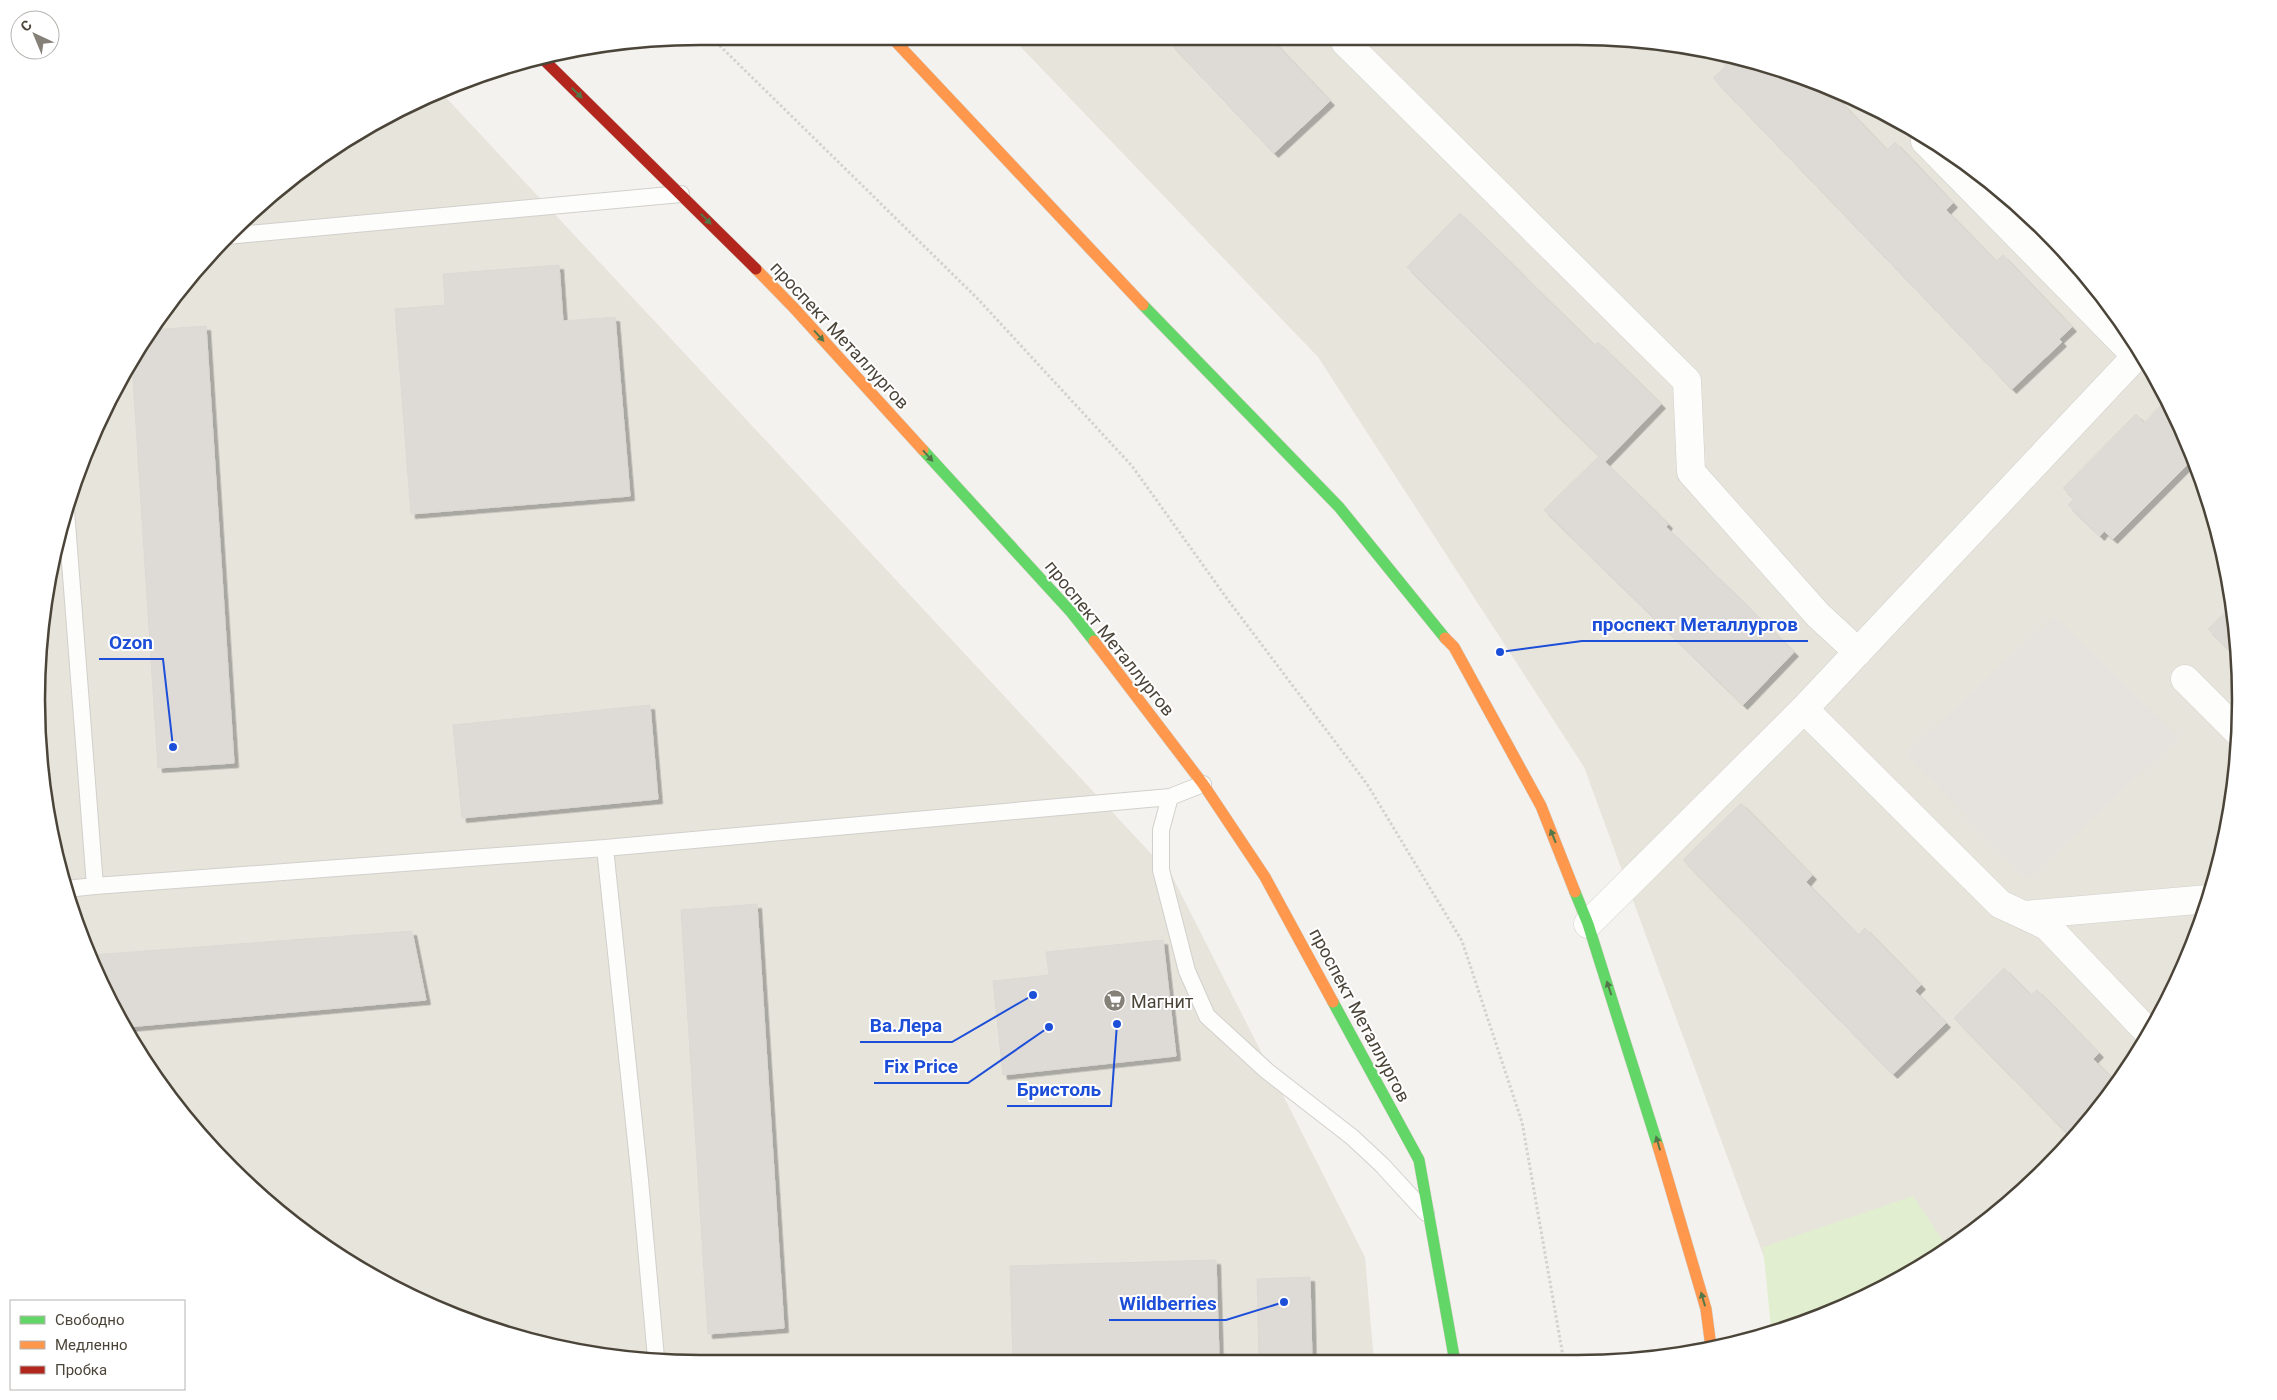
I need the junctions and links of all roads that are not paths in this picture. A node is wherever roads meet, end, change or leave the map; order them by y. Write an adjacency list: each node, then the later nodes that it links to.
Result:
1 (899, 45): 21 (street, one-way to 1)
2 (1348, 45): 10 (street)
3 (549, 63): 5 (street, проспект Металлургов, one-way to 5)
4 (1936, 152): 7 (street)
5 (681, 194): 6 (lane); 14 (street, проспект Металлургов, one-way to 14)
6 (239, 235)
7 (2125, 341)
8 (2135, 357): 10 (street)
9 (67, 529): 17 (lane)
10 (1858, 652): 12 (street)
11 (2185, 678): 13 (street)
12 (1804, 709): 20 (street); 21 (street)
13 (2231, 725)
14 (1203, 784): 15 (lane); 23 (street, проспект Металлургов)
15 (1170, 798): 16 (lane); 23 (lane)
16 (605, 848): 17 (lane); 25 (lane)
17 (95, 886): 18 (lane)
18 (73, 888)
19 (2201, 900): 20 (street)
20 (2024, 915): 22 (street)
21 (1588, 924): 24 (street, one-way to 21)
22 (2144, 1028)
23 (1429, 1216): 26 (street, проспект Металлургов)
24 (1711, 1341)
25 (656, 1354)
26 (1454, 1355)

